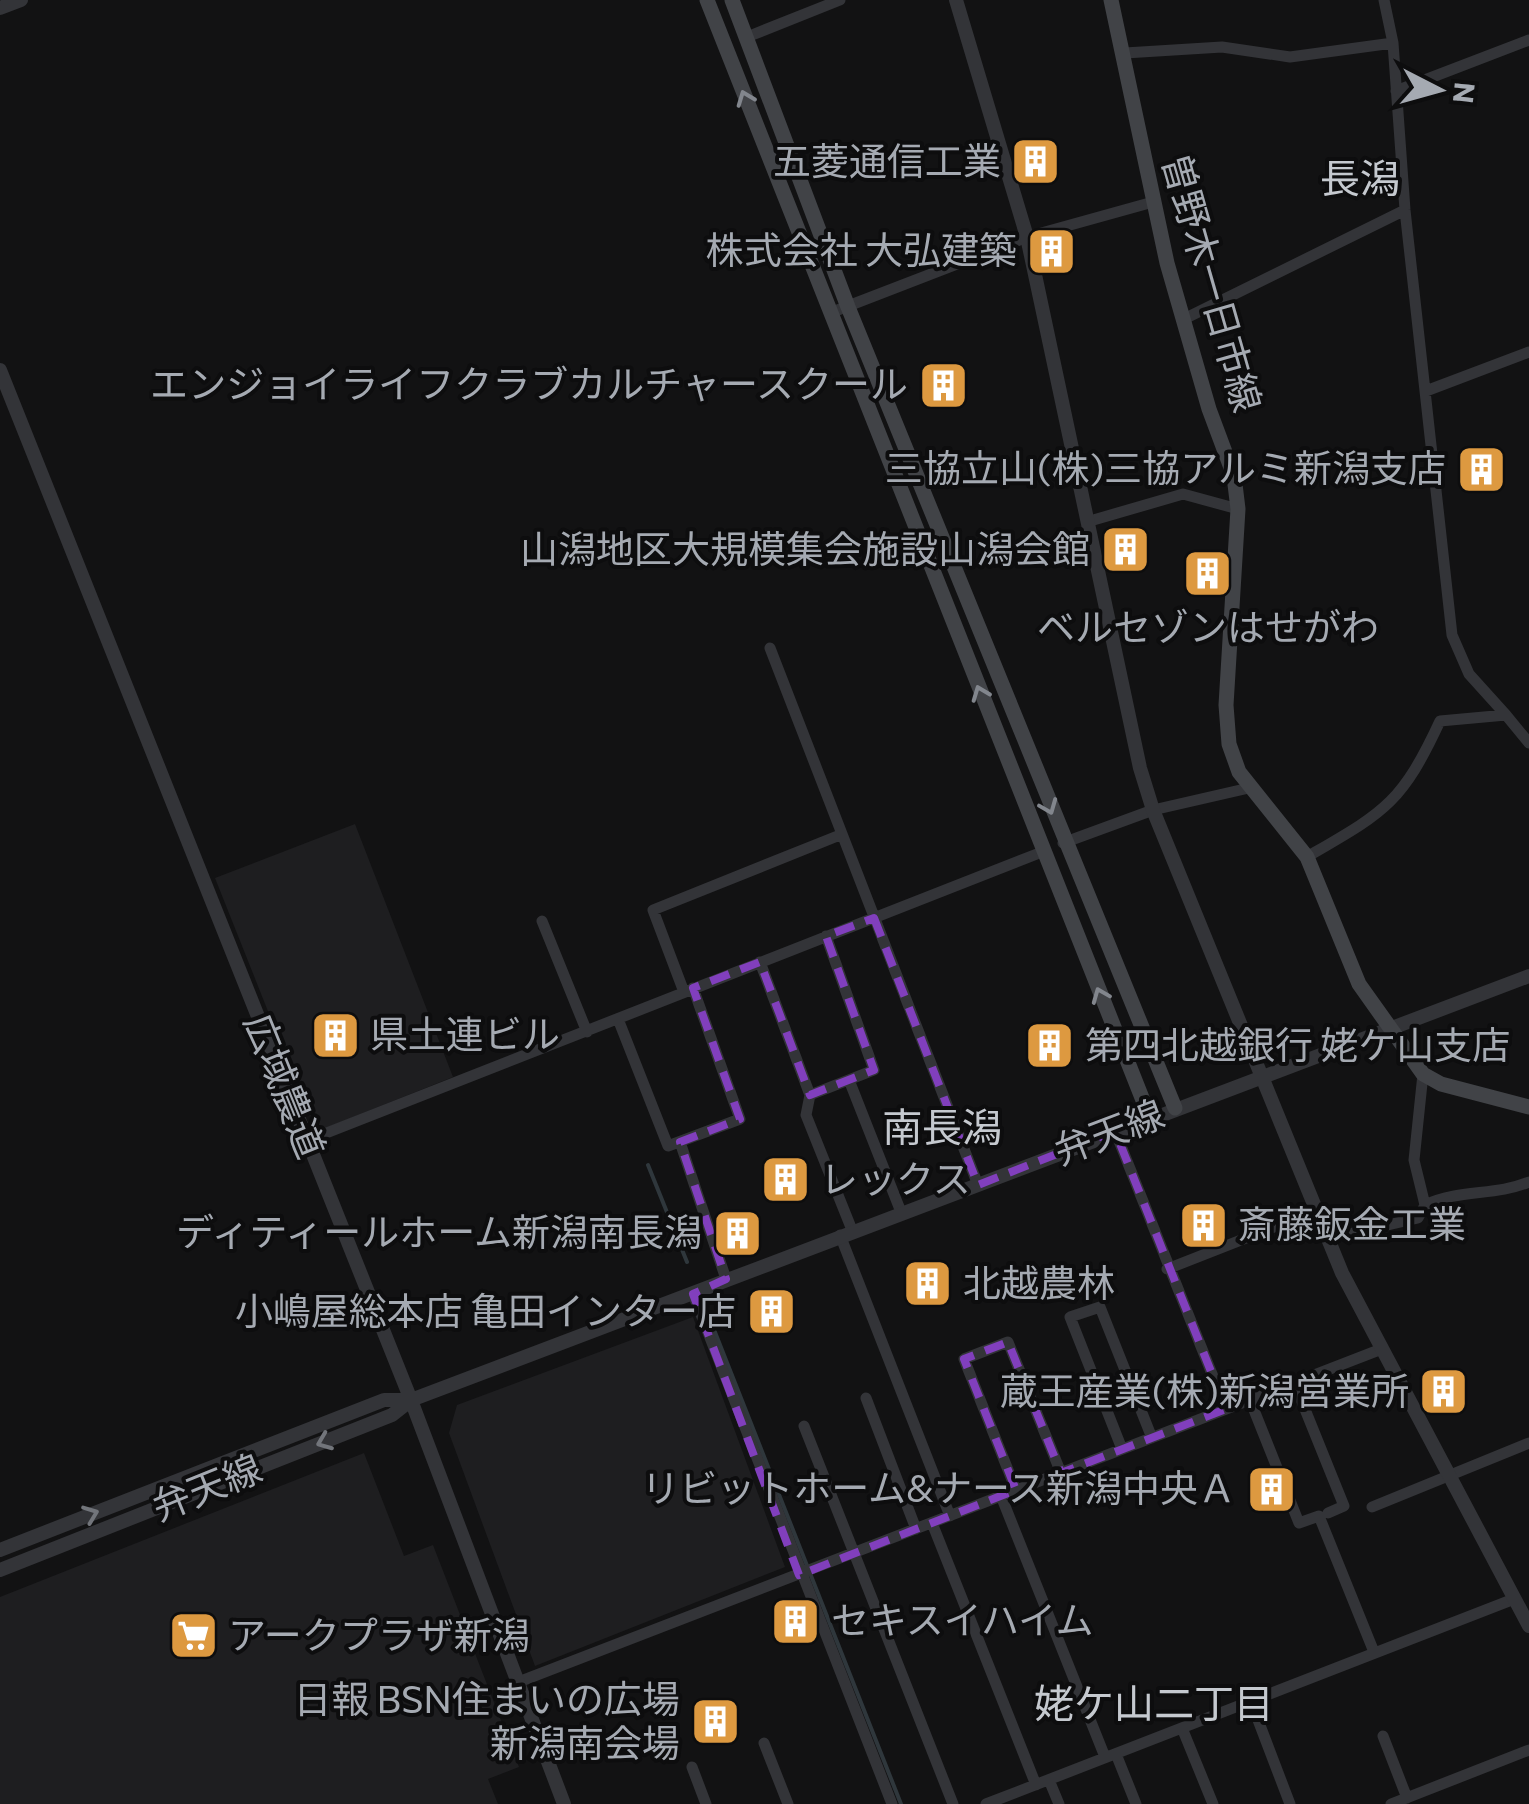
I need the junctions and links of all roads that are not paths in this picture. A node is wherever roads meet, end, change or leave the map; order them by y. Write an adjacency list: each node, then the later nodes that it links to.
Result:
1 (21, 0): 8 (street)
2 (707, 0): 18 (main road, one-way to 2)
3 (732, 0): 9 (main road)
4 (840, 0): 9 (street)
5 (956, 0): 16 (street)
6 (1111, 0): 12 (main road, 曽野木一日市線)
7 (1384, 0): 11 (street)
8 (0, 8)
9 (747, 38): 17 (main road)
10 (1529, 40): 13 (street)
11 (1392, 43): 12 (street); 13 (street)
12 (1125, 54): 14 (main road, 曽野木一日市線)
13 (1396, 91): 15 (street)
14 (1153, 202): 16 (street); 19 (main road, 曽野木一日市線)
15 (1405, 210): 19 (street); 22 (street)
16 (1027, 237): 17 (street); 24 (street)
17 (848, 307): 18 (street); 31 (main road, one-way to 31)
18 (830, 314): 32 (main road, one-way to 18)
19 (1182, 320): 23 (main road, 曽野木一日市線)
20 (1529, 352): 22 (street)
21 (0, 370): 51 (street, 広域農道)
22 (1426, 392): 26 (street)
23 (1238, 509): 24 (street); 28 (main road, 曽野木一日市線)
24 (1090, 521): 29 (street)
25 (770, 648): 30 (street)
26 (1506, 714): 27 (street); 33 (street)
27 (1529, 743)
28 (1248, 788): 29 (street); 33 (main road, 曽野木一日市線)
29 (1153, 810): 31 (street); 44 (street)
30 (840, 835): 34 (street); 39 (street)
31 (1063, 843): 48 (main road)
32 (1042, 852): 34 (street); 49 (main road, one-way to 32)
33 (1306, 857): 41 (main road, 曽野木一日市線)
34 (874, 918): 36 (street); 54 (street)
35 (542, 921): 42 (street)
36 (826, 936): 37 (street); 45 (street)
37 (760, 962): 39 (street); 46 (street)
38 (1529, 976): 41 (street, 弁天線)
39 (689, 990): 40 (street); 52 (street)
40 (618, 1020): 42 (street); 52 (street)
41 (1389, 1029): 43 (main road, 曽野木一日市線); 44 (street, 弁天線)
42 (587, 1032): 51 (street)
43 (1424, 1074): 47 (main road); 55 (street)
44 (1262, 1077): 48 (street, 弁天線); 56 (street)
45 (849, 1080): 46 (street); 57 (street)
46 (810, 1095): 58 (street)
47 (1529, 1107)
48 (1176, 1108): 49 (street, 弁天線)
49 (1150, 1118): 50 (street, 弁天線)
50 (1115, 1131): 54 (street, 弁天線); 60 (street)
51 (306, 1142): 66 (street, 広域農道)
52 (680, 1142): 61 (street)
53 (1529, 1182): 55 (street)
54 (978, 1185): 57 (street, 弁天線)
55 (1425, 1205): 59 (street)
56 (1315, 1211): 59 (street); 60 (street)
57 (901, 1212): 58 (street, 弁天線)
58 (846, 1232): 61 (street, 弁天線); 79 (street)
59 (1327, 1239): 63 (street)
60 (1167, 1269): 68 (street)
61 (726, 1279): 62 (street, 弁天線)
62 (693, 1294): 66 (street, 弁天線); 85 (street)
63 (1379, 1350): 64 (street); 74 (street)
64 (1294, 1382): 67 (street); 78 (street)
65 (866, 1398): 81 (street)
66 (411, 1400): 82 (street, 弁天線, one-way to 66); 84 (street, 弁天線, one-way to 84); 89 (street, 広域農道)
67 (1250, 1400): 68 (street); 88 (street)
68 (1226, 1409): 70 (street)
69 (804, 1426): 83 (street)
70 (1152, 1438): 72 (street); 72 (street)
71 (1529, 1443): 74 (street)
72 (1122, 1449): 73 (street)
73 (1061, 1473): 75 (street); 75 (street)
74 (1452, 1474): 77 (street); 86 (street)
75 (1016, 1490): 76 (street)
76 (1001, 1496): 79 (street); 95 (street)
77 (1372, 1507)
78 (1328, 1513)
79 (950, 1516): 80 (street)
80 (932, 1523): 81 (street); 98 (street)
81 (916, 1529): 83 (street)
82 (0, 1550)
83 (854, 1554): 85 (street); 104 (street)
84 (0, 1570)
85 (806, 1572): 89 (street); 103 (street)
86 (1514, 1600): 87 (street); 88 (street)
87 (1529, 1626)
88 (1374, 1652): 90 (street)
89 (516, 1683): 100 (street, 広域農道)
90 (1250, 1699): 91 (street); 109 (street)
91 (1182, 1728): 95 (street); 108 (street)
92 (1383, 1736): 99 (street)
93 (764, 1743): 102 (street)
94 (1529, 1750): 99 (street)
95 (1110, 1756): 97 (street); 107 (street)
96 (692, 1768): 101 (street)
97 (1050, 1780): 98 (street); 106 (street)
98 (1036, 1785): 105 (street)
99 (1407, 1798): 110 (street)
100 (564, 1804)
101 (706, 1804)
102 (788, 1804)
103 (892, 1804)
104 (953, 1804)
105 (986, 1804)
106 (1059, 1804)
107 (1136, 1804)
108 (1213, 1804)
109 (1290, 1804)
110 (1391, 1804)

